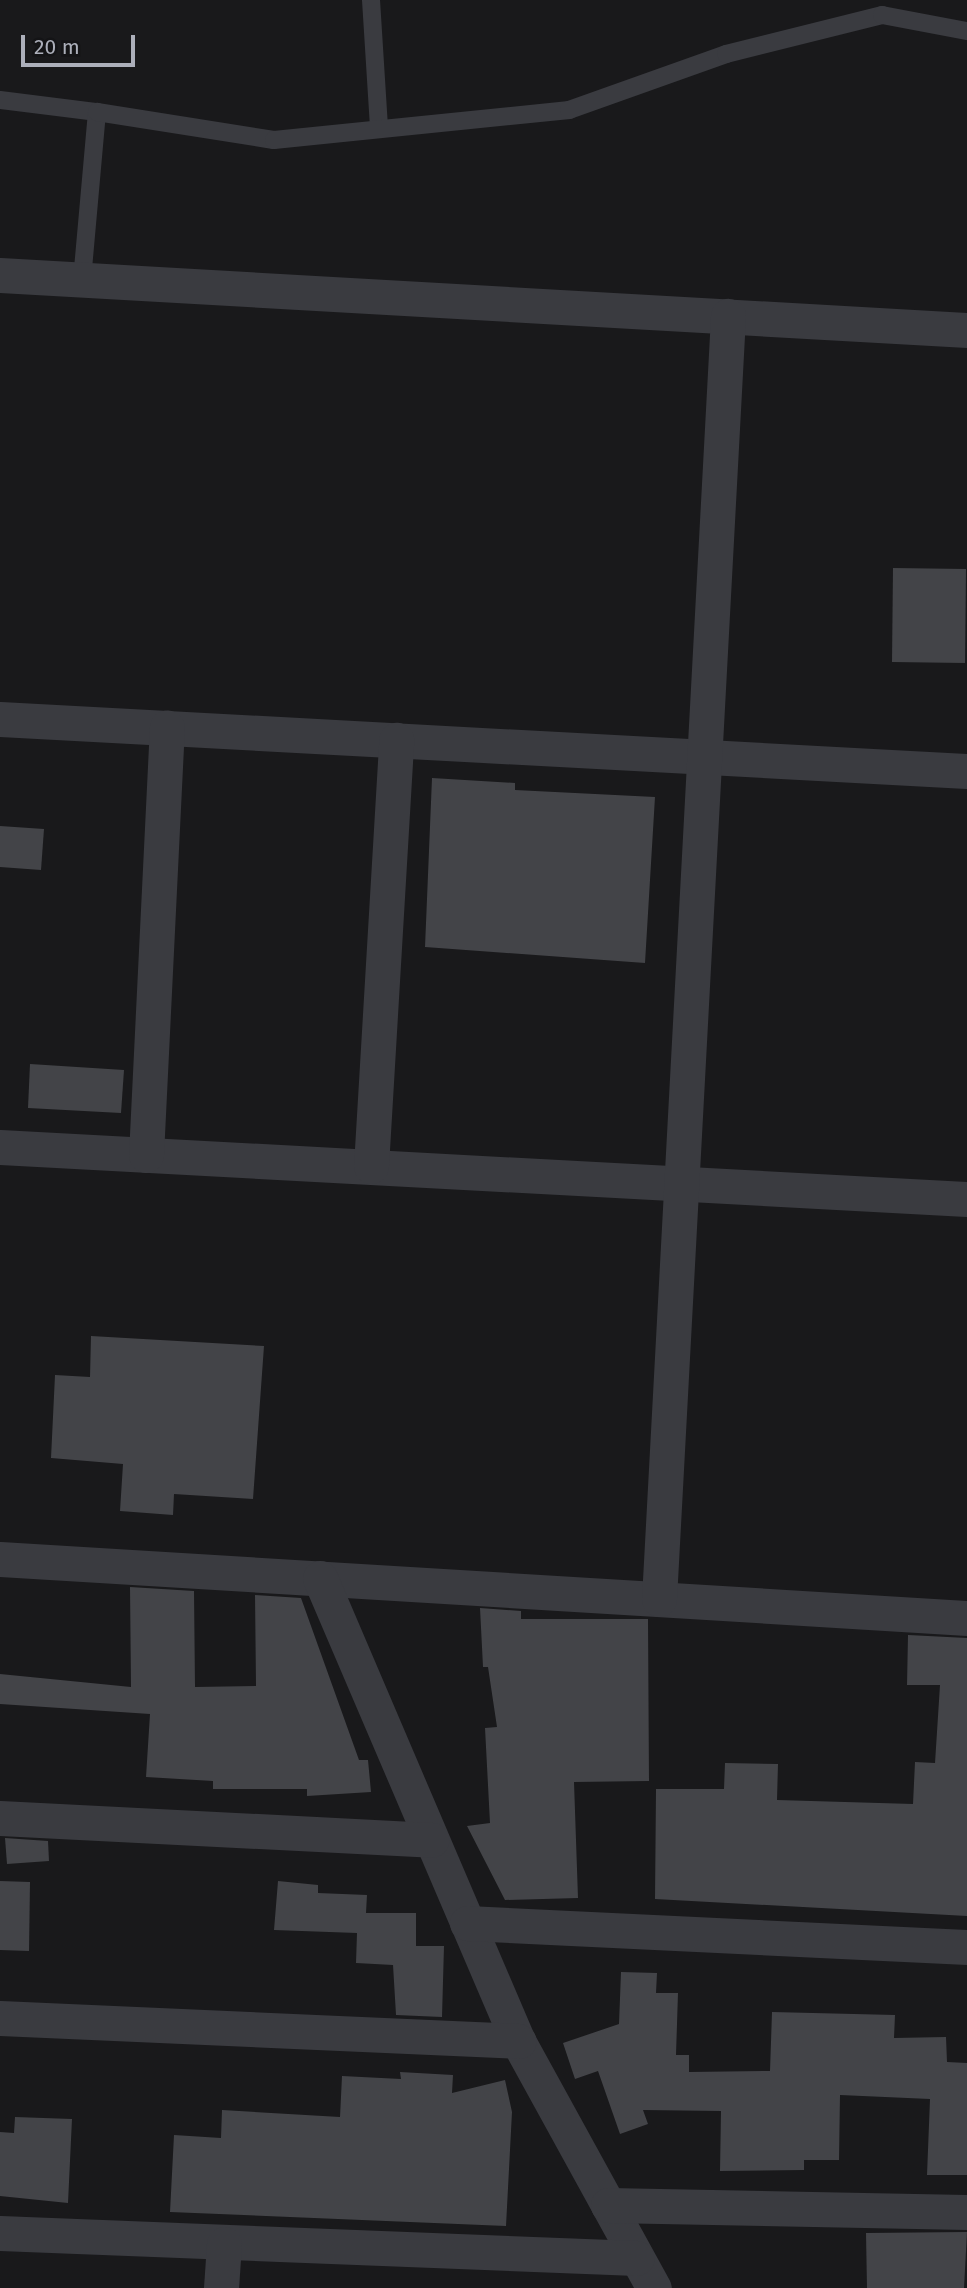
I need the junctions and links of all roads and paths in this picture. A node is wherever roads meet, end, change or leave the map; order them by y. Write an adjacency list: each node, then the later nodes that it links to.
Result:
1 (371, 0): 5 (lane)
2 (967, 31): 5 (lane)
3 (0, 100): 4 (lane)
4 (97, 111): 5 (lane); 7 (lane)
5 (379, 128)
6 (0, 275): 7 (street)
7 (82, 280): 8 (street)
8 (729, 316): 9 (street); 13 (street)
9 (967, 330)
10 (0, 719): 11 (street)
11 (167, 728): 12 (street); 16 (street)
12 (396, 740): 13 (street); 17 (street)
13 (704, 757): 14 (street); 18 (street)
14 (967, 771)
15 (0, 1147): 16 (street)
16 (146, 1155): 17 (street)
17 (371, 1166): 18 (street)
18 (681, 1183): 19 (street); 22 (street)
19 (967, 1199)
20 (0, 1559): 21 (street)
21 (320, 1578): 22 (street); 25 (street)
22 (659, 1599): 23 (street)
23 (967, 1618)
24 (0, 1818): 25 (street)
25 (431, 1840): 26 (street)
26 (467, 1923): 27 (street); 29 (street)
27 (967, 1947)
28 (0, 2018): 29 (street)
29 (518, 2042): 30 (street)
30 (608, 2205): 31 (street); 34 (street)
31 (967, 2211)
32 (0, 2233): 33 (street)
33 (224, 2244): 34 (street); 35 (street)
34 (645, 2273)
35 (221, 2288)

